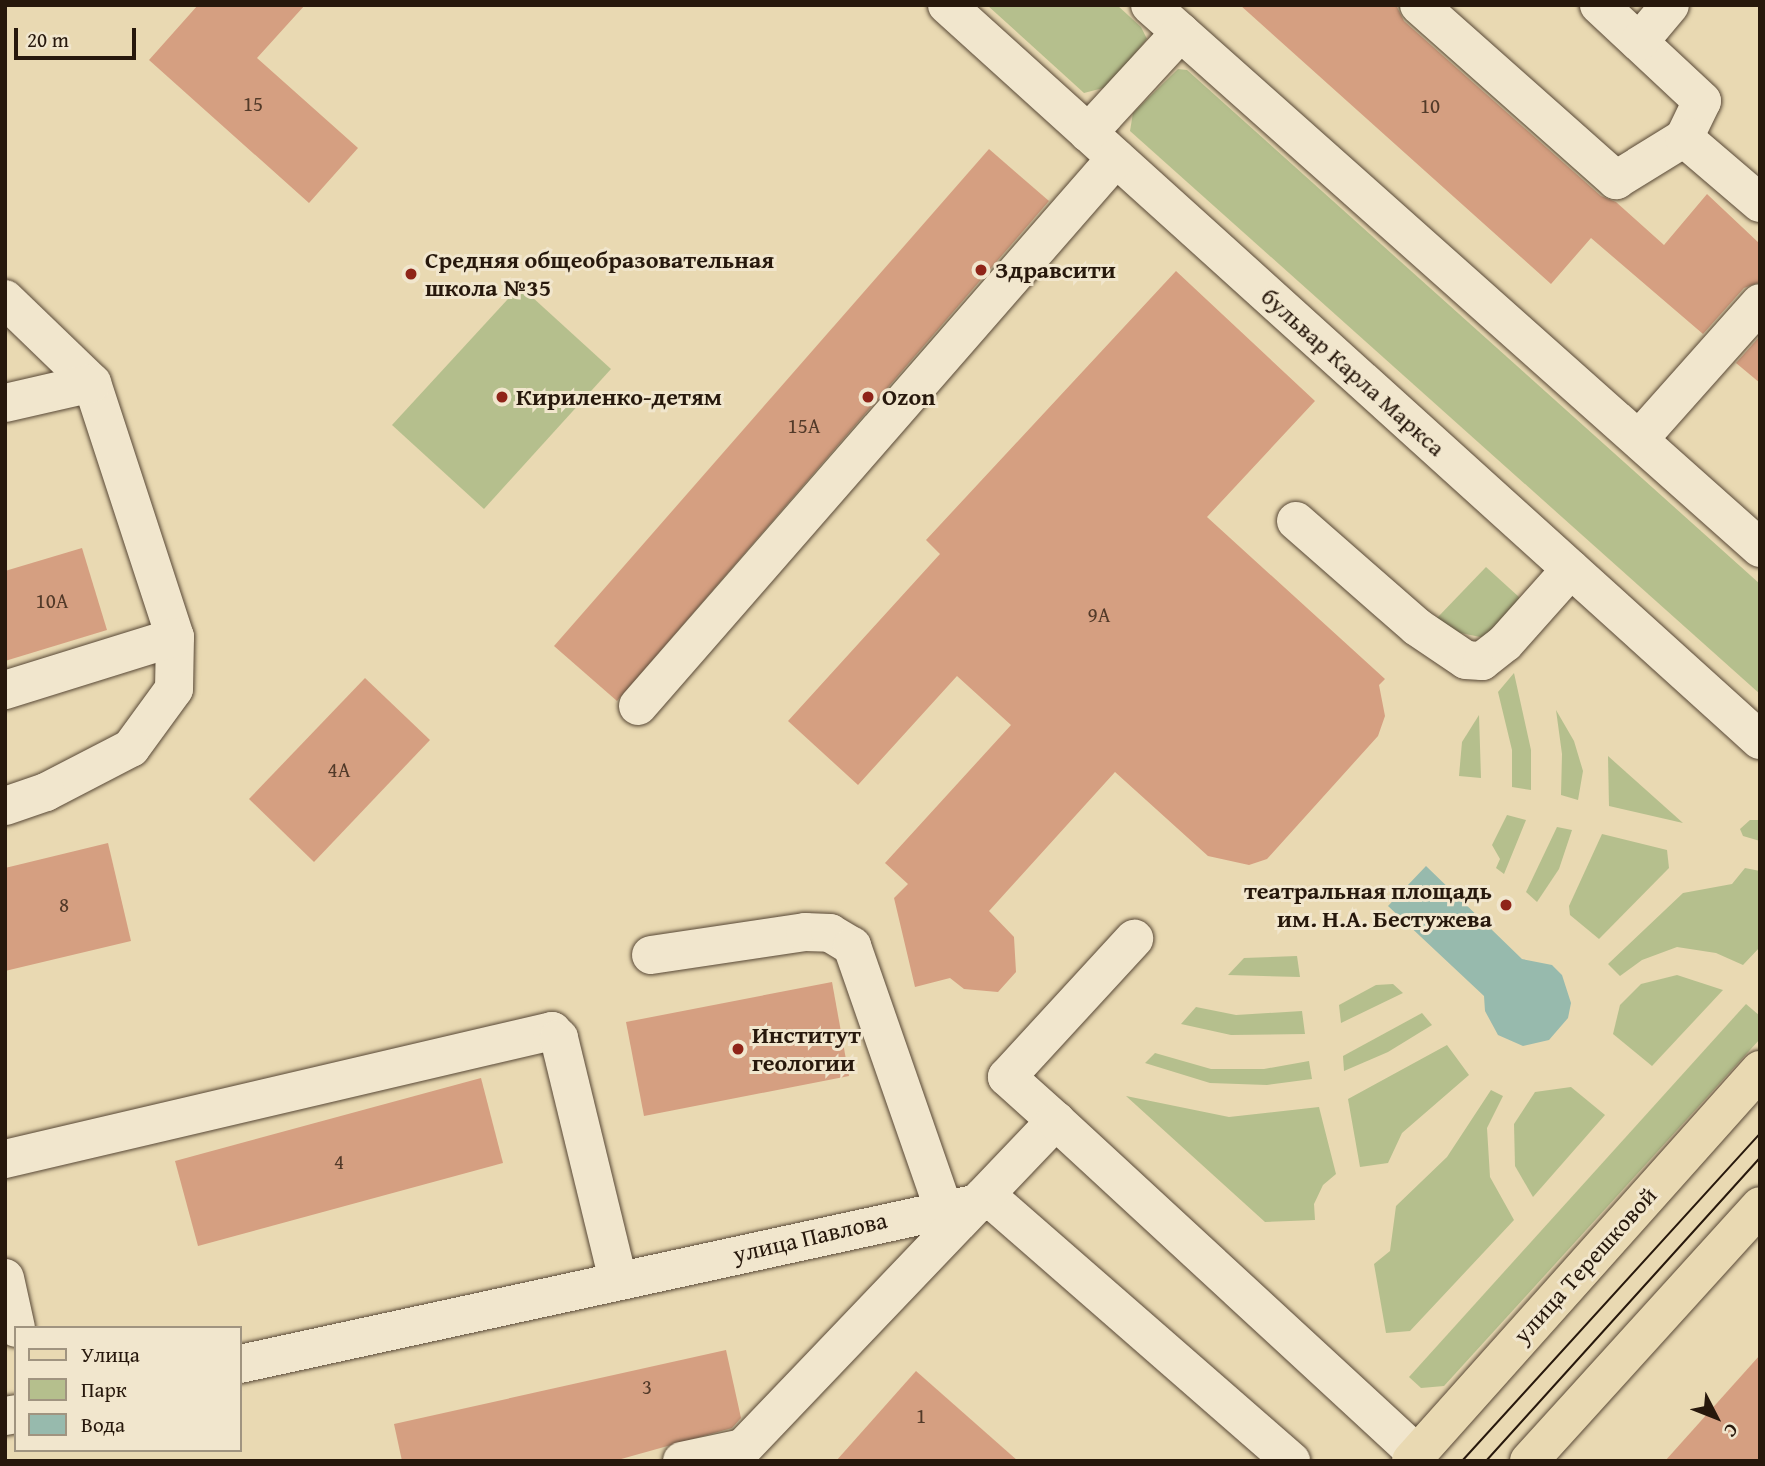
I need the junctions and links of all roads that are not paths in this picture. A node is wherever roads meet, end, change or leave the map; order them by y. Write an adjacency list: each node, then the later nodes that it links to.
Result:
1 (947, 5): 8 (street, бульвар Карла Маркса)
2 (1150, 5): 6 (street)
3 (1419, 5): 9 (street)
4 (1599, 5): 7 (street)
5 (1670, 5): 7 (street)
6 (1181, 32): 8 (street); 16 (street)
7 (1639, 42): 9 (street)
8 (1088, 132): 10 (street, бульвар Карла Маркса)
9 (1684, 138): 11 (street)
10 (1116, 158): 19 (street, бульвар Карла Маркса); 22 (street)
11 (1756, 192)
12 (5, 299): 14 (street)
13 (1760, 303): 16 (street)
14 (92, 383): 15 (street); 20 (street)
15 (5, 404)
16 (1639, 439): 18 (street)
17 (1296, 521): 19 (street)
18 (1760, 548)
19 (1571, 569): 23 (street, бульвар Карла Маркса)
20 (175, 637): 21 (street); 24 (street)
21 (5, 690)
22 (638, 706)
23 (1760, 740)
24 (5, 806)
25 (1134, 939): 28 (street)
26 (651, 955): 32 (street)
27 (1760, 1070): 37 (main road, улица Терешковой)
28 (1056, 1121): 30 (street); 37 (street)
29 (5, 1159): 34 (street)
30 (981, 1199): 32 (street, улица Павлова); 38 (street); 39 (street)
31 (1760, 1206): 40 (main road)
32 (943, 1208): 34 (street, улица Павлова)
33 (5, 1278): 35 (street)
34 (618, 1280): 36 (street, улица Павлова)
35 (16, 1326)
36 (242, 1364)
37 (1414, 1458)
38 (682, 1461)
39 (1291, 1461)
40 (1529, 1461)

